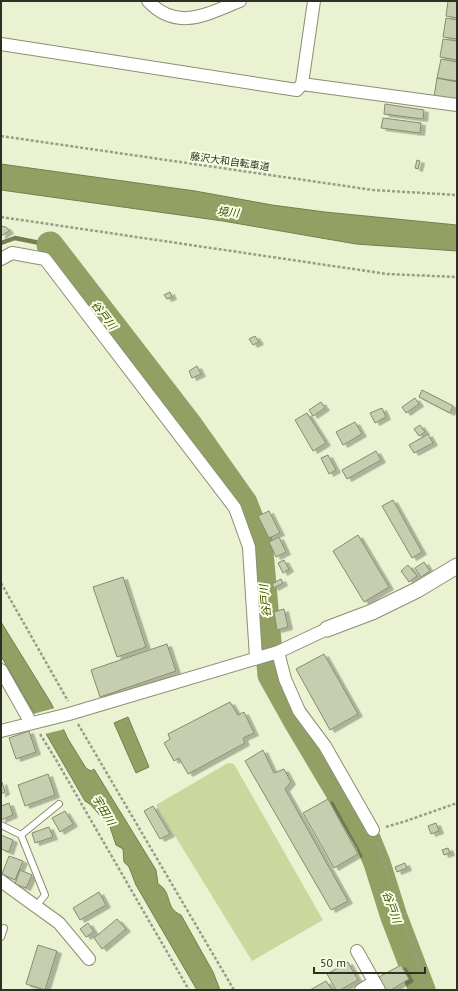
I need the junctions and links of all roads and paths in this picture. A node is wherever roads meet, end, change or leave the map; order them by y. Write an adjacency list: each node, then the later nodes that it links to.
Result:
1 (148, 1): 2 (street)
2 (240, 1)
3 (314, 1): 5 (street)
4 (1, 44): 5 (street)
5 (302, 84): 6 (street)
6 (457, 105)
7 (1, 136): 8 (path, 藤沢大和自転車道)
8 (457, 196)
9 (1, 217): 11 (path)
10 (1, 259): 16 (street)
11 (457, 277)
12 (457, 566): 14 (street)
13 (1, 583): 18 (path)
14 (327, 629): 15 (street)
15 (278, 652): 16 (street); 24 (street)
16 (260, 657): 18 (street)
17 (1, 670): 19 (street)
18 (72, 713): 19 (street); 34 (path)
19 (34, 722): 20 (street); 33 (path)
20 (1, 731)
21 (457, 803): 24 (path)
22 (59, 804): 25 (lane)
23 (1, 824): 25 (lane)
24 (373, 830): 36 (path)
25 (21, 835): 27 (lane)
26 (1, 881): 27 (street)
27 (36, 906): 31 (street)
28 (4, 928): 29 (lane)
29 (1, 937)
30 (356, 951): 32 (street)
31 (89, 959)
32 (376, 986): 35 (street)
33 (189, 990)
34 (234, 990)
35 (361, 990)
36 (427, 990)

